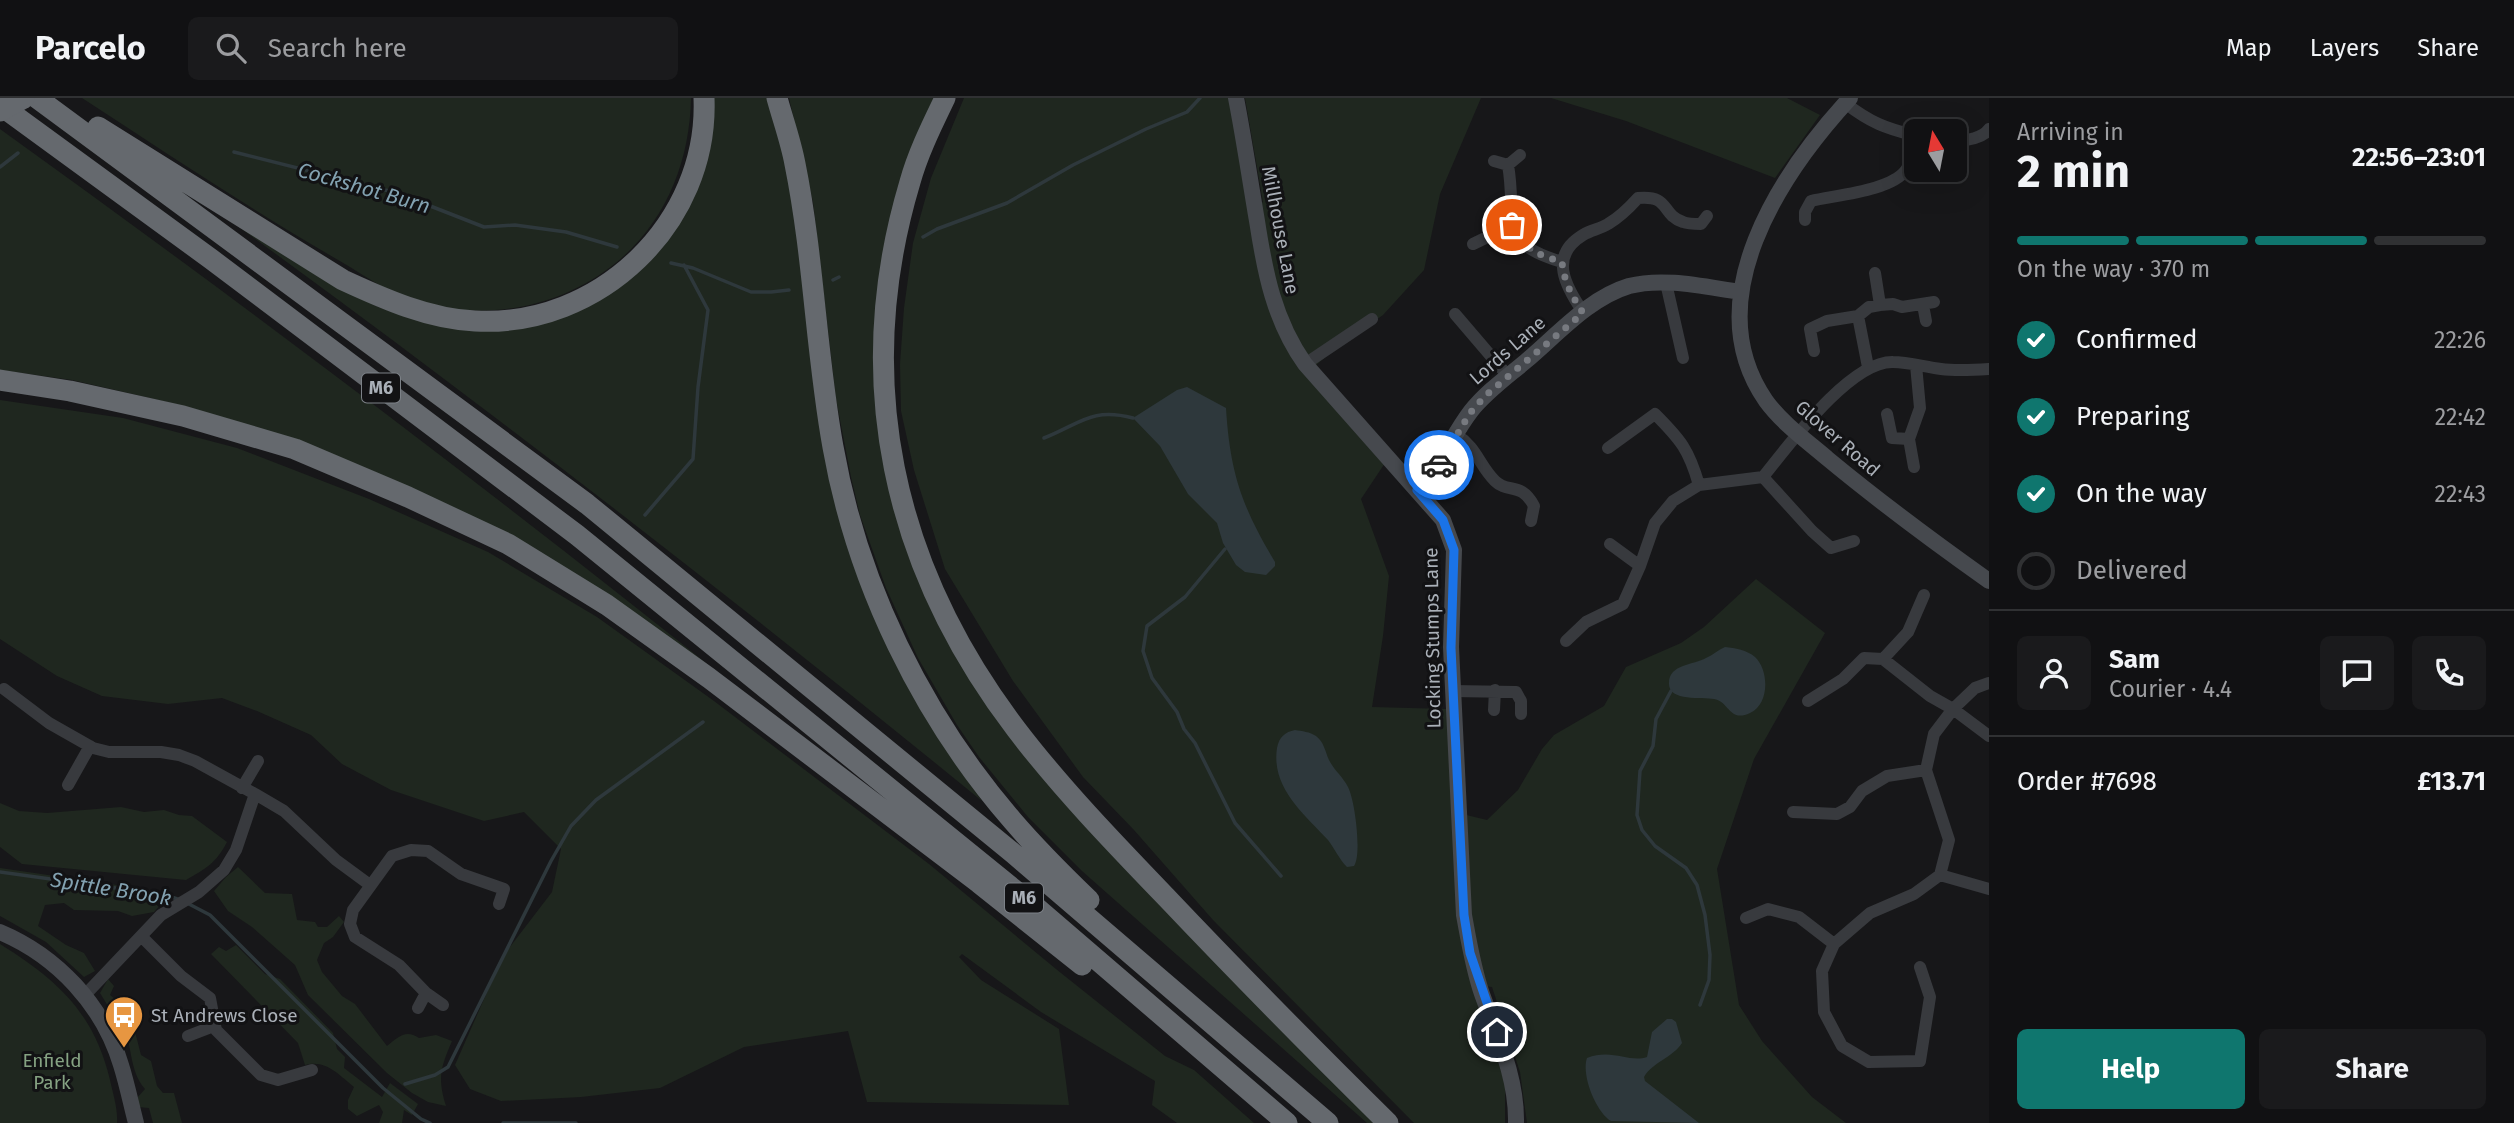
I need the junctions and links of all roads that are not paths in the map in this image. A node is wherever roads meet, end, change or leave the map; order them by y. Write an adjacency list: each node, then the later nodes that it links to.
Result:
1 (24, 98): 10 (highway, bridge)
2 (37, 98): 94 (highway, M6)
3 (52, 98): 4 (highway)
4 (704, 98)
5 (777, 98): 94 (highway)
6 (945, 98): 95 (highway)
7 (1236, 98): 34 (street, Millhouse Lane)
8 (1848, 100): 11 (street); 25 (street, Glover Road)
9 (0, 105): 93 (highway, M6)
10 (0, 111)
11 (1904, 133)
12 (1988, 133): 13 (street)
13 (1967, 138)
14 (1520, 155): 16 (street)
15 (1494, 161): 16 (street)
16 (1508, 165): 20 (street)
17 (1904, 173): 19 (street)
18 (1707, 216): 22 (street)
19 (1805, 220)
20 (1512, 225): 21 (street); 22 (street)
21 (1473, 244)
22 (1562, 262): 27 (street)
23 (1875, 273): 26 (street)
24 (1666, 283): 25 (street, Lords Lane); 27 (street, Lords Lane); 33 (street)
25 (1741, 292): 41 (street, Glover Road)
26 (1880, 304): 29 (street); 31 (street)
27 (1583, 313): 38 (street, Lords Lane)
28 (1455, 314): 38 (street)
29 (1858, 316): 32 (street); 36 (street)
30 (1372, 319): 34 (street)
31 (1926, 321)
32 (1814, 351)
33 (1683, 358)
34 (1305, 364): 48 (street, Locking Stumps Lane)
35 (1916, 365): 36 (street); 37 (street); 43 (street)
36 (1868, 367): 41 (street)
37 (1989, 369)
38 (1508, 376): 42 (street, Lords Lane)
39 (0, 380): 92 (highway)
40 (1887, 414): 43 (street)
41 (1798, 434): 46 (street); 53 (street, Glover Road)
42 (1457, 435): 48 (street, Lords Lane); 49 (street)
43 (1909, 439): 45 (street)
44 (1608, 448): 47 (street)
45 (1914, 467)
46 (1763, 477): 47 (street); 50 (street)
47 (1699, 485): 52 (street)
48 (1417, 490): 60 (street, Locking Stumps Lane)
49 (1531, 521)
50 (1854, 541)
51 (1610, 544): 52 (street)
52 (1640, 566): 55 (street)
53 (1989, 581)
54 (1924, 595): 56 (street)
55 (1566, 641)
56 (1882, 659): 61 (street); 62 (street)
57 (1989, 683): 62 (street)
58 (4, 689): 66 (street)
59 (1495, 690): 60 (street); 63 (street); 64 (street)
60 (1452, 691): 96 (street, Locking Stumps Lane)
61 (1808, 701)
62 (1953, 709): 65 (street); 68 (street)
63 (1494, 710)
64 (1521, 714)
65 (1989, 736)
66 (90, 746): 69 (street); 70 (street)
67 (258, 761): 70 (street)
68 (1926, 771): 72 (street); 75 (street)
69 (68, 785)
70 (243, 788): 71 (street)
71 (255, 794): 76 (street); 81 (street)
72 (1793, 812)
73 (468, 860): 74 (street)
74 (461, 874): 76 (street); 78 (street)
75 (1940, 875): 77 (street); 82 (street)
76 (370, 885): 84 (street)
77 (1989, 890)
78 (499, 904)
79 (1746, 918): 82 (street)
80 (0, 932): 85 (street)
81 (141, 936): 85 (street); 88 (street)
82 (1834, 944): 83 (street)
83 (1920, 967)
84 (426, 993): 86 (street); 87 (street)
85 (85, 995): 91 (street)
86 (443, 1005)
87 (418, 1008)
88 (214, 1026): 89 (street); 90 (street)
89 (188, 1036)
90 (312, 1070)
91 (136, 1123)
92 (1281, 1123)
93 (1287, 1123)
94 (1330, 1123)
95 (1388, 1123)
96 (1516, 1123)

